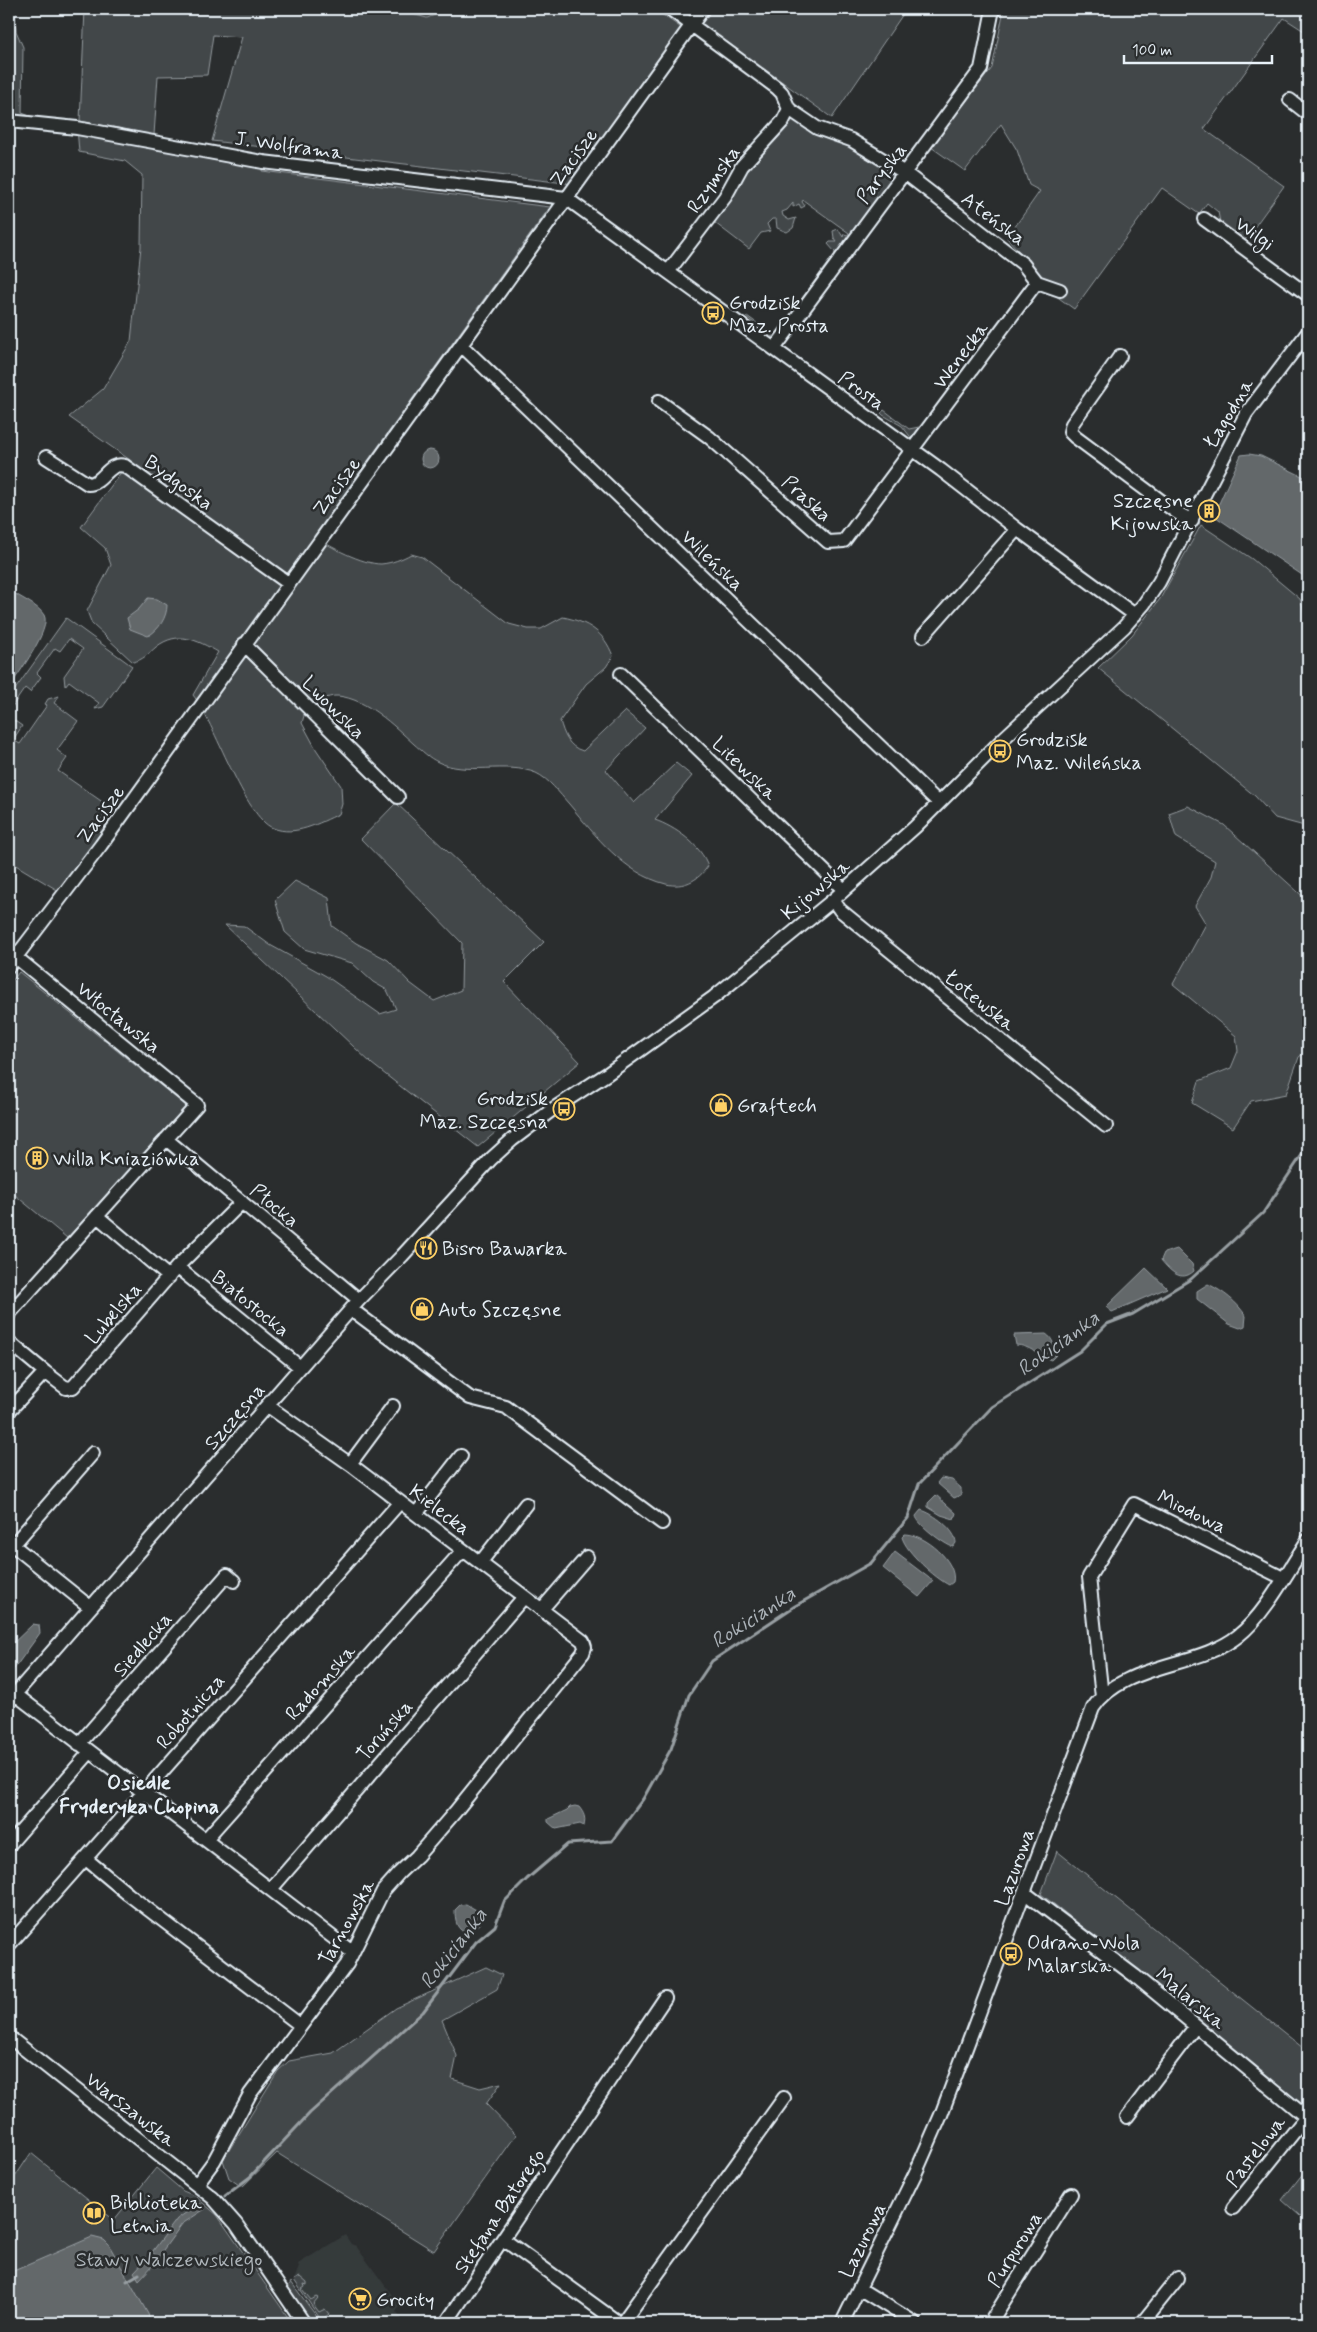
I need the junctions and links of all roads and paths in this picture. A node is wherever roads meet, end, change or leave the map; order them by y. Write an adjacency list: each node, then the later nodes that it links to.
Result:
1 (670, 9): 4 (street)
2 (703, 9): 4 (street, Zacisze)
3 (993, 9): 9 (street, Paryska)
4 (691, 25): 6 (street); 10 (street, Zacisze)
5 (1290, 100): 7 (street)
6 (789, 110): 9 (street, Ateńska); 12 (street, Rzymska)
7 (1308, 114)
8 (9, 121): 10 (street, J. Wolframa)
9 (905, 173): 13 (street, Ateńska); 18 (street, Paryska)
10 (566, 198): 12 (street, Prosta); 17 (street, Zacisze)
11 (1204, 219): 15 (street, Wilgi)
12 (668, 272): 18 (street, Prosta)
13 (1037, 282): 14 (street); 21 (street, Wenecka)
14 (1060, 290)
15 (1308, 294)
16 (1308, 332): 23 (street, Łagodna)
17 (461, 345): 25 (street, Zacisze); 31 (street, Wileńska)
18 (774, 349): 21 (street, Prosta)
19 (1120, 356): 23 (street)
20 (659, 400): 21 (street, Praska)
21 (912, 450): 24 (street, Prosta)
22 (46, 457): 25 (street, Bydgoska)
23 (1192, 521): 26 (street, Łagodna)
24 (1017, 529): 26 (street, Prosta); 27 (street)
25 (288, 583): 28 (street, Zacisze)
26 (1135, 615): 31 (street, Kijowska)
27 (923, 636)
28 (244, 644): 30 (street, Lwowska); 34 (street, Zacisze)
29 (621, 674): 32 (street, Litewska)
30 (398, 796)
31 (939, 803): 32 (street, Kijowska)
32 (844, 890): 33 (street, Kijowska)
33 (832, 900): 35 (street, Łotewska); 37 (street, Kijowska)
34 (13, 962): 36 (street, Włocławska)
35 (1106, 1126)
36 (166, 1139): 38 (street, Płocka); 39 (street)
37 (491, 1159): 42 (street, Szczęsna)
38 (242, 1202): 40 (street, Lubelska); 42 (street, Płocka)
39 (97, 1216): 41 (street); 43 (street)
40 (177, 1267): 41 (street, Lubelska); 45 (street, Białostocka)
41 (169, 1277): 46 (street, Lubelska)
42 (355, 1304): 45 (street, Szczęsna); 56 (street, Płocka)
43 (9, 1314)
44 (9, 1342): 46 (street, Lubelska)
45 (300, 1367): 47 (street, Szczęsna)
46 (45, 1372): 49 (street)
47 (268, 1406): 52 (street, Kielecka); 65 (street, Szczęsna)
48 (393, 1406): 52 (street)
49 (9, 1411)
50 (93, 1453): 58 (street)
51 (461, 1456): 55 (street)
52 (350, 1464): 53 (street, Kielecka)
53 (400, 1502): 55 (street, Kielecka); 72 (street, Robotnicza)
54 (526, 1504): 61 (street)
55 (416, 1514): 59 (street, Kielecka)
56 (662, 1522)
57 (1308, 1540): 62 (street, Lazurowa)
58 (11, 1544): 65 (street)
59 (463, 1550): 61 (street, Kielecka); 73 (street, Radomska)
60 (587, 1557): 66 (street)
61 (480, 1563): 64 (street, Kielecka)
62 (1283, 1578): 68 (street, Lazurowa); 68 (street, Miodowa)
63 (234, 1581): 70 (street, Siedlecka)
64 (524, 1597): 66 (street, Kielecka); 76 (street, Toruńska)
65 (90, 1607): 69 (street, Szczęsna)
66 (542, 1610): 67 (street, Kielecka)
67 (585, 1647): 79 (street, Tarnowska)
68 (1102, 1697): 77 (street, Lazurowa)
69 (12, 1698): 70 (street)
70 (79, 1744): 71 (street)
71 (90, 1752): 72 (street); 74 (street)
72 (143, 1792): 73 (street); 75 (street, Robotnicza)
73 (206, 1839): 76 (street)
74 (9, 1844)
75 (86, 1859): 78 (street, Robotnicza); 81 (street)
76 (272, 1888): 79 (street)
77 (1025, 1893): 82 (street, Malarska); 92 (street, Lazurowa)
78 (9, 1945)
79 (352, 1952): 81 (street, Tarnowska)
80 (665, 1998): 90 (street, Stefana Batorego)
81 (300, 2025): 87 (street, Tarnowska)
82 (1196, 2027): 85 (street); 86 (street, Malarska)
83 (9, 2037): 87 (street, Warszawska)
84 (784, 2098): 95 (street)
85 (1127, 2117)
86 (1306, 2117): 89 (street, Pastelowa)
87 (197, 2184): 93 (street, Warszawska)
88 (1071, 2194): 98 (street, Purpurowa)
89 (1233, 2208)
90 (503, 2239): 94 (street, Stefana Batorego); 95 (street)
91 (1178, 2278): 99 (street)
92 (857, 2294): 96 (street, Lazurowa); 97 (street)
93 (304, 2323)
94 (446, 2323)
95 (620, 2323)
96 (842, 2323)
97 (915, 2323)
98 (990, 2323)
99 (1142, 2323)

